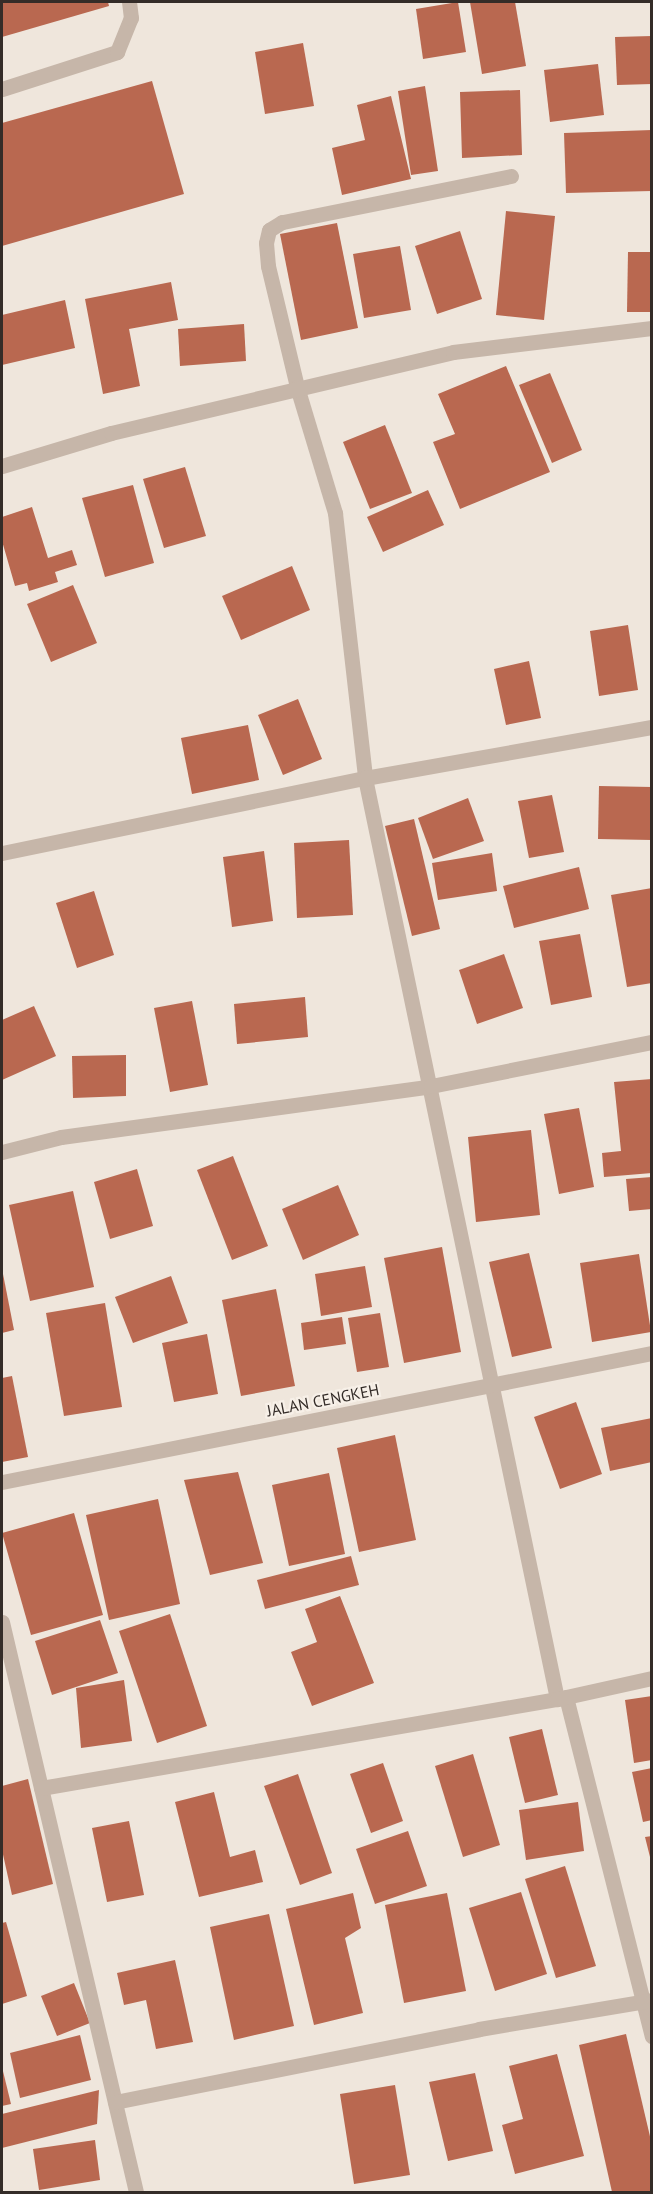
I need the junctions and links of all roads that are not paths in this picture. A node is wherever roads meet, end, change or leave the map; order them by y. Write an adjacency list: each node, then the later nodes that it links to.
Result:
1 (129, 2): 2 (street)
2 (2, 89)
3 (511, 176): 5 (street)
4 (651, 328): 5 (street)
5 (297, 387): 6 (street); 8 (street)
6 (2, 465)
7 (651, 727): 8 (street)
8 (365, 778): 9 (street); 11 (street)
9 (2, 853)
10 (651, 1042): 11 (street)
11 (430, 1086): 12 (street); 14 (street)
12 (2, 1152)
13 (651, 1353): 14 (street, JALAN CENGKEH)
14 (491, 1385): 15 (street, JALAN CENGKEH); 18 (street)
15 (2, 1482)
16 (2, 1622): 19 (street)
17 (651, 1678): 18 (street)
18 (562, 1698): 19 (street); 20 (street)
19 (41, 1788): 22 (street)
20 (647, 2001): 21 (street); 22 (street)
21 (651, 2036)
22 (115, 2102): 23 (street)
23 (136, 2193)

